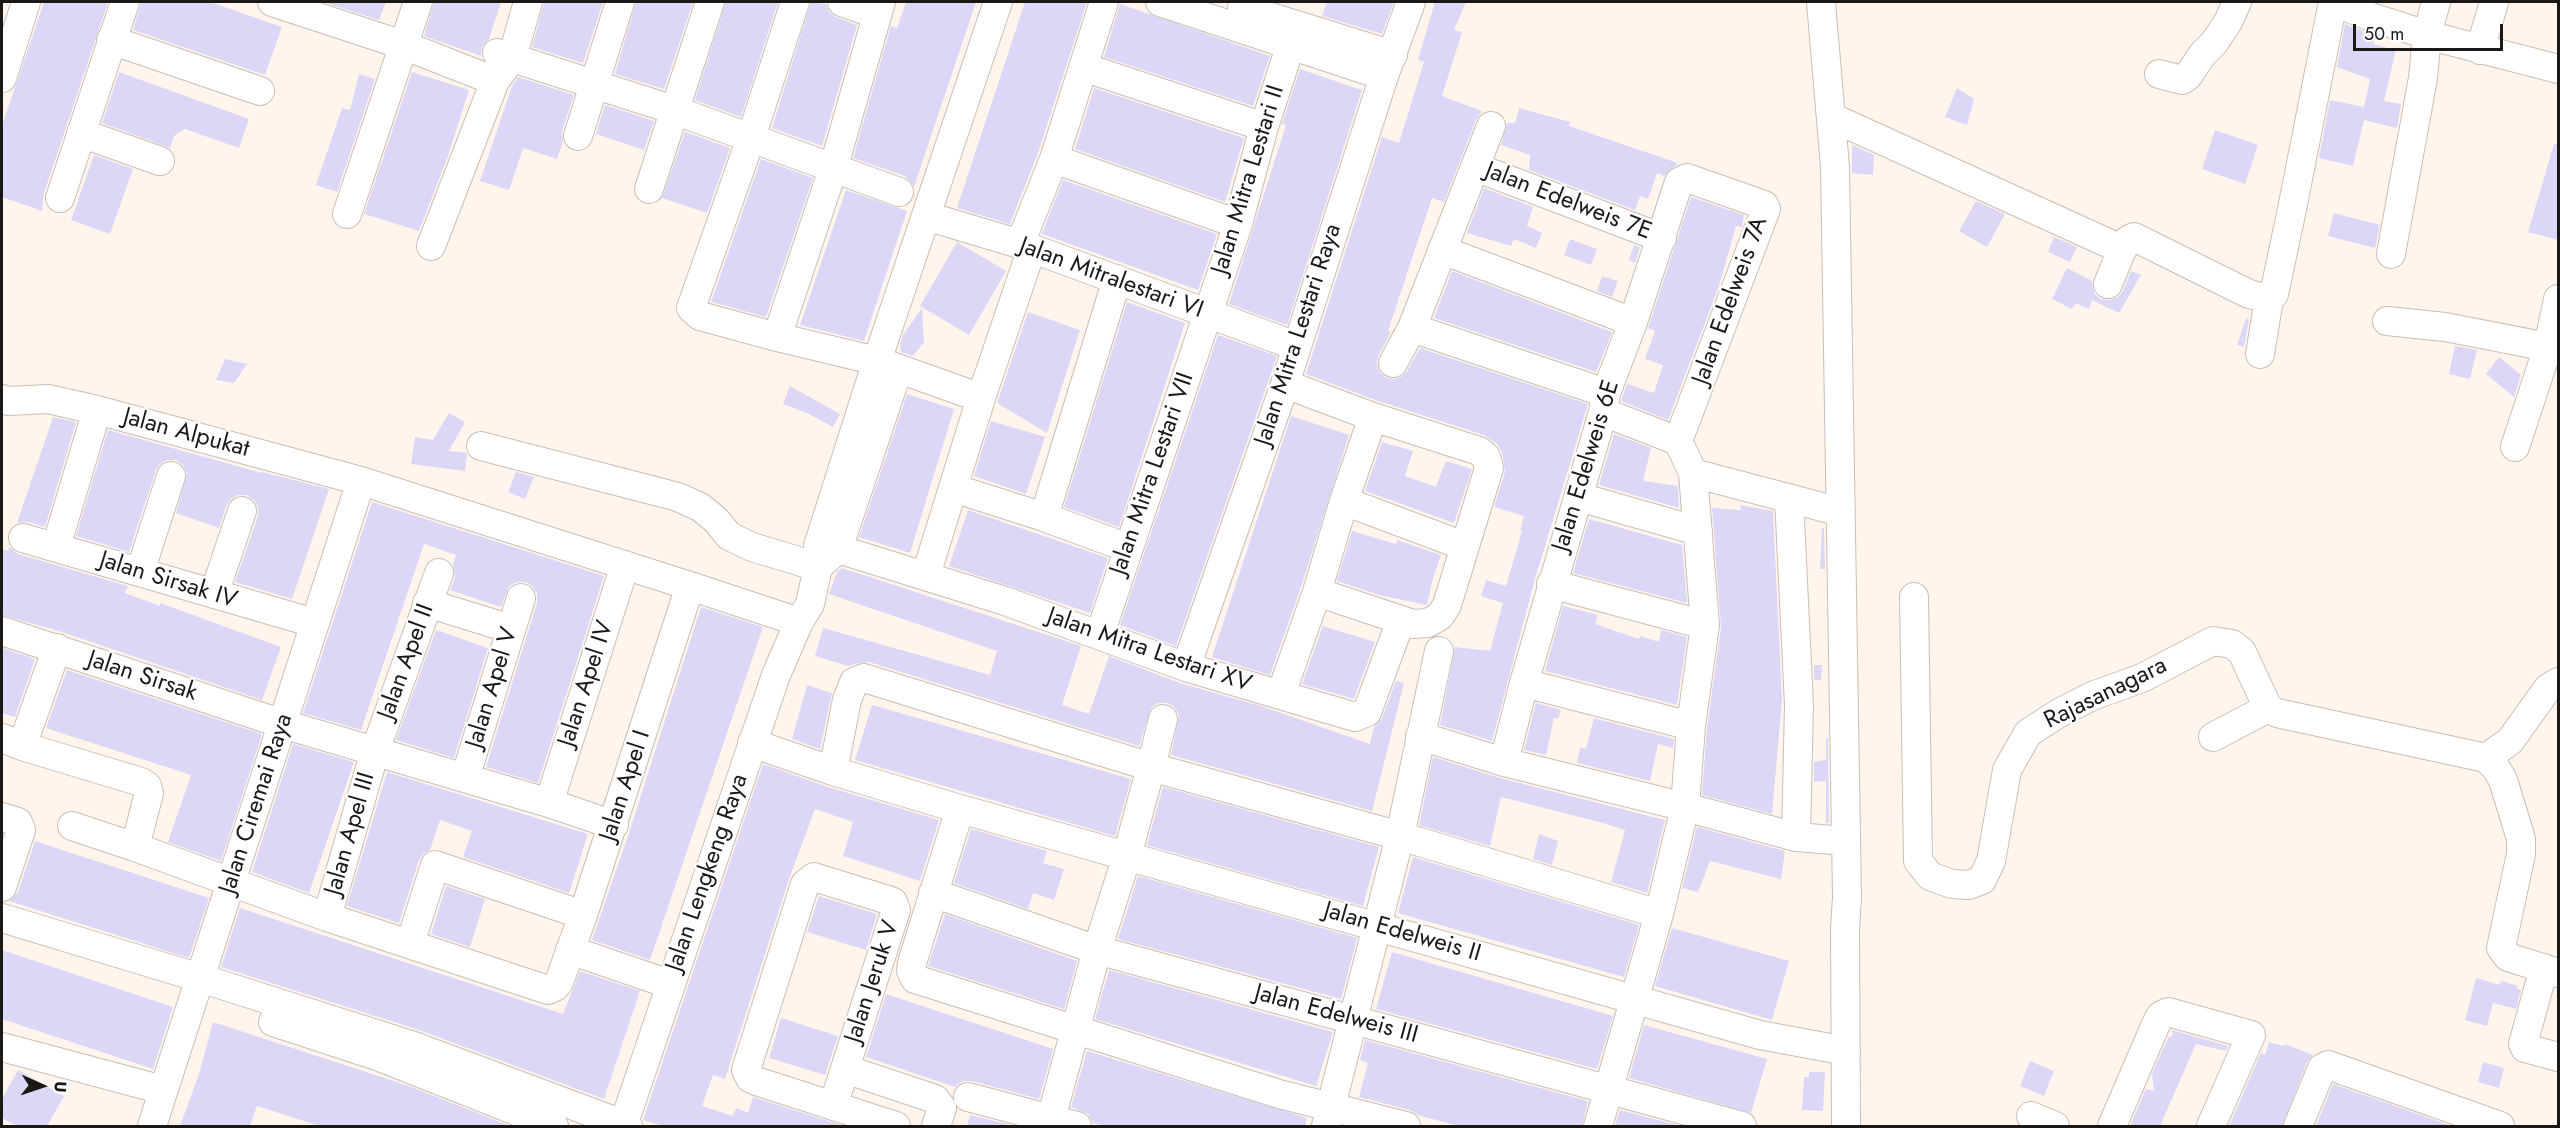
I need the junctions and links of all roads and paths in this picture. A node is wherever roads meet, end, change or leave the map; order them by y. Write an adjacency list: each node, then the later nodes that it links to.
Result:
1 (26, 2): 32 (street)
2 (125, 2): 24 (street)
3 (272, 2): 25 (street)
4 (418, 2): 25 (street)
5 (513, 2): 28 (street)
6 (528, 2): 28 (street)
7 (620, 2): 33 (street)
8 (710, 2): 35 (street)
9 (795, 2): 41 (street)
10 (842, 2): 21 (street)
11 (998, 2): 51 (street, Jalan Lengkeng Raya)
12 (1104, 2): 29 (street)
13 (1160, 2): 22 (street)
14 (1223, 2): 22 (street)
15 (1412, 2): 27 (street, Jalan Mitra Lestari Raya)
16 (1821, 2): 36 (street)
17 (2237, 2): 31 (street)
18 (2334, 2): 23 (street); 61 (street)
19 (2436, 2): 23 (street)
20 (2494, 2): 26 (street)
21 (879, 8): 45 (street)
22 (1294, 23): 27 (street); 38 (street, Jalan Mitra Lestari II)
23 (2427, 35): 26 (street); 58 (street)
24 (111, 40): 34 (street); 39 (street)
25 (403, 45): 28 (street); 50 (street)
26 (2481, 50): 30 (street)
27 (1389, 65): 68 (street, Jalan Mitra Lestari Raya)
28 (501, 66): 33 (street); 54 (street)
29 (1083, 67): 38 (street); 42 (street)
30 (2559, 69)
31 (2159, 74)
32 (2, 78)
33 (594, 86): 35 (street); 40 (street)
34 (260, 91)
35 (674, 110): 41 (street); 47 (street)
36 (1832, 117): 57 (street); 90 (street)
37 (1491, 126): 44 (street)
38 (1264, 128): 52 (street, Jalan Mitra Lestari II)
39 (81, 133): 43 (street); 49 (street)
40 (578, 136)
41 (751, 138): 45 (street); 67 (street)
42 (1054, 159): 52 (street); 55 (street)
43 (160, 161)
44 (1475, 167): 53 (street, Jalan Edelweis 7E); 56 (street)
45 (833, 169): 48 (street); 67 (street)
46 (1687, 178): 53 (street, Jalan Edelweis 6E); 79 (street, Jalan Edelweis 7A)
47 (649, 189)
48 (899, 192)
49 (60, 198)
50 (347, 214)
51 (926, 216): 55 (street, Jalan Mitralestari VI); 72 (street, Jalan Lengkeng Raya)
52 (1238, 224): 63 (street, Jalan Mitra Lestari II)
53 (1662, 238): 65 (street, Jalan Edelweis 6E)
54 (431, 246)
55 (1026, 246): 59 (street, Jalan Mitralestari VI); 74 (street)
56 (1442, 250): 65 (street); 66 (street)
57 (2121, 252): 60 (street); 61 (street)
58 (2391, 254)
59 (1117, 279): 63 (street, Jalan Mitralestari VI); 91 (street)
60 (2108, 284)
61 (2269, 298): 70 (street)
62 (2559, 299): 69 (street)
63 (1208, 315): 68 (street, Jalan Mitralestari VI); 96 (street, Jalan Mitra Lestari VII)
64 (2387, 321): 69 (street)
65 (1633, 322): 75 (street, Jalan Edelweis 6E)
66 (1412, 328): 71 (street); 75 (street)
67 (777, 337): 72 (street)
68 (1296, 346): 73 (street, Jalan Mitra Lestari Raya)
69 (2553, 348): 81 (street)
70 (2260, 354)
71 (1393, 363)
72 (888, 365): 74 (street); 103 (street, Jalan Lengkeng Raya)
73 (1284, 384): 78 (street); 117 (street, Jalan Mitra Lestari Raya)
74 (981, 398): 85 (street)
75 (1604, 403): 79 (street); 86 (street, Jalan Edelweis 6E)
76 (4, 407): 77 (street, Jalan Alpukat)
77 (97, 410): 84 (street, Jalan Alpukat); 95 (street)
78 (1372, 417): 88 (street); 94 (street)
79 (1678, 441): 82 (street)
80 (481, 446): 103 (street)
81 (2515, 447)
82 (1693, 473): 87 (street); 92 (street)
83 (171, 476): 98 (street)
84 (361, 481): 97 (street); 110 (street, Jalan Ciremai Raya)
85 (953, 488): 91 (street); 100 (street)
86 (1579, 496): 92 (street); 101 (street, Jalan Edelweis 6E)
87 (1789, 498): 90 (street); 142 (street)
88 (1344, 501): 94 (street); 104 (street)
89 (242, 511): 105 (street)
90 (1841, 512): 143 (street)
91 (1044, 517): 96 (street)
92 (1698, 531): 111 (street)
93 (23, 538): 95 (street, Jalan Sirsak IV)
94 (1464, 546): 109 (street)
95 (56, 547): 98 (street, Jalan Sirsak IV)
96 (1128, 548): 114 (street, Jalan Mitra Lestari VII)
97 (625, 565): 102 (street); 135 (street, Jalan Apel IV)
98 (140, 572): 105 (street, Jalan Sirsak IV)
99 (439, 573): 108 (street, Jalan Apel II)
100 (926, 575): 103 (street, Jalan Mitra Lestari XV); 114 (street, Jalan Mitra Lestari XV)
101 (1551, 584): 111 (street); 118 (street, Jalan Edelweis 6E)
102 (690, 586): 103 (street); 139 (street, Jalan Apel I)
103 (816, 586): 128 (street, Jalan Lengkeng Raya)
104 (1317, 592): 109 (street); 120 (street)
105 (214, 594): 110 (street, Jalan Sirsak IV)
106 (1914, 597): 121 (street, Rajasanagara)
107 (520, 598): 112 (street, Jalan Apel V)
108 (427, 603): 112 (street); 129 (street, Jalan Apel II)
109 (1401, 620): 120 (street, Jalan Mitra Lestari XV)
110 (314, 623): 123 (street, Jalan Ciremai Raya)
111 (1705, 625): 124 (street)
112 (511, 629): 134 (street, Jalan Apel V)
113 (2, 630): 115 (street, Jalan Sirsak)
114 (1100, 634): 117 (street, Jalan Mitra Lestari XV)
115 (57, 648): 123 (street, Jalan Sirsak); 127 (street)
116 (1439, 651): 125 (street)
117 (1186, 667): 120 (street, Jalan Mitra Lestari XV)
118 (1524, 682): 124 (street); 131 (street, Jalan Edelweis 6E)
119 (2559, 682): 130 (street)
120 (1281, 694)
121 (2268, 708): 126 (street); 130 (street)
122 (1163, 719): 132 (street)
123 (283, 724): 129 (street, Jalan Sirsak); 146 (street, Jalan Ciremai Raya)
124 (1691, 726): 136 (street)
125 (1420, 736): 131 (street); 141 (street)
126 (2213, 737)
127 (12, 742): 144 (street)
128 (752, 743): 133 (street, Jalan Edelweis II); 158 (street, Jalan Lengkeng Raya)
129 (375, 751): 134 (street, Jalan Sirsak); 151 (street, Jalan Apel III)
130 (2486, 758): 157 (street)
131 (1504, 762): 136 (street)
132 (1151, 767): 133 (street); 141 (street); 145 (street)
133 (833, 771): 137 (street, Jalan Edelweis II)
134 (465, 778): 135 (street, Jalan Sirsak)
135 (549, 803): 139 (street, Jalan Sirsak)
136 (1685, 807): 142 (street); 149 (street)
137 (960, 809): 145 (street, Jalan Edelweis II); 148 (street)
138 (2, 817): 147 (street)
139 (614, 825): 150 (street, Jalan Apel I)
140 (72, 826): 144 (street, Jalan Apel I)
141 (1400, 836): 149 (street); 153 (street)
142 (1796, 837): 143 (street)
143 (1845, 841): 164 (street)
144 (135, 847): 146 (street, Jalan Apel I)
145 (1127, 856): 153 (street, Jalan Edelweis II); 156 (street)
146 (232, 883): 151 (street, Jalan Apel I); 159 (street, Jalan Ciremai Raya)
147 (2, 887)
148 (933, 893): 156 (street, Jalan Edelweis III); 162 (street)
149 (1659, 914): 160 (street)
150 (583, 915): 154 (street); 155 (street, Jalan Apel I)
151 (327, 916): 154 (street, Jalan Apel I)
152 (5, 927): 159 (street)
153 (1377, 927): 160 (street, Jalan Edelweis II); 161 (street)
154 (410, 944): 155 (street, Jalan Apel I)
155 (570, 950): 158 (street)
156 (1097, 950): 161 (street, Jalan Edelweis III); 162 (street)
157 (2551, 970): 165 (street)
158 (669, 984): 175 (street, Jalan Lengkeng Raya)
159 (198, 987): 167 (street, Jalan Ciremai Raya); 174 (street); 175 (street)
160 (1635, 998): 164 (street, Jalan Edelweis II); 168 (street)
161 (1354, 1020): 168 (street, Jalan Edelweis III); 171 (street)
162 (1076, 1031): 171 (street); 172 (street)
163 (2, 1047): 167 (street)
164 (1833, 1048): 181 (street)
165 (2559, 1057)
166 (845, 1069): 170 (street, Jalan Jeruk V); 170 (street, Jalan Jeruk V); 177 (street)
167 (163, 1090): 173 (street, Jalan Ciremai Raya)
168 (1608, 1090): 179 (street); 180 (street, Jalan Edelweis III)
169 (968, 1097): 172 (street)
170 (833, 1106): 176 (street)
171 (1328, 1117): 178 (street)
172 (1059, 1124)
173 (152, 1126)
174 (554, 1126)
175 (625, 1126)
176 (896, 1126)
177 (936, 1126)
178 (1406, 1126)
179 (1598, 1126)
180 (1742, 1126)
181 (1846, 1126)
182 (2112, 1126): 183 (street)
183 (2211, 1126)
184 (2298, 1126): 185 (street)
185 (2500, 1126)

